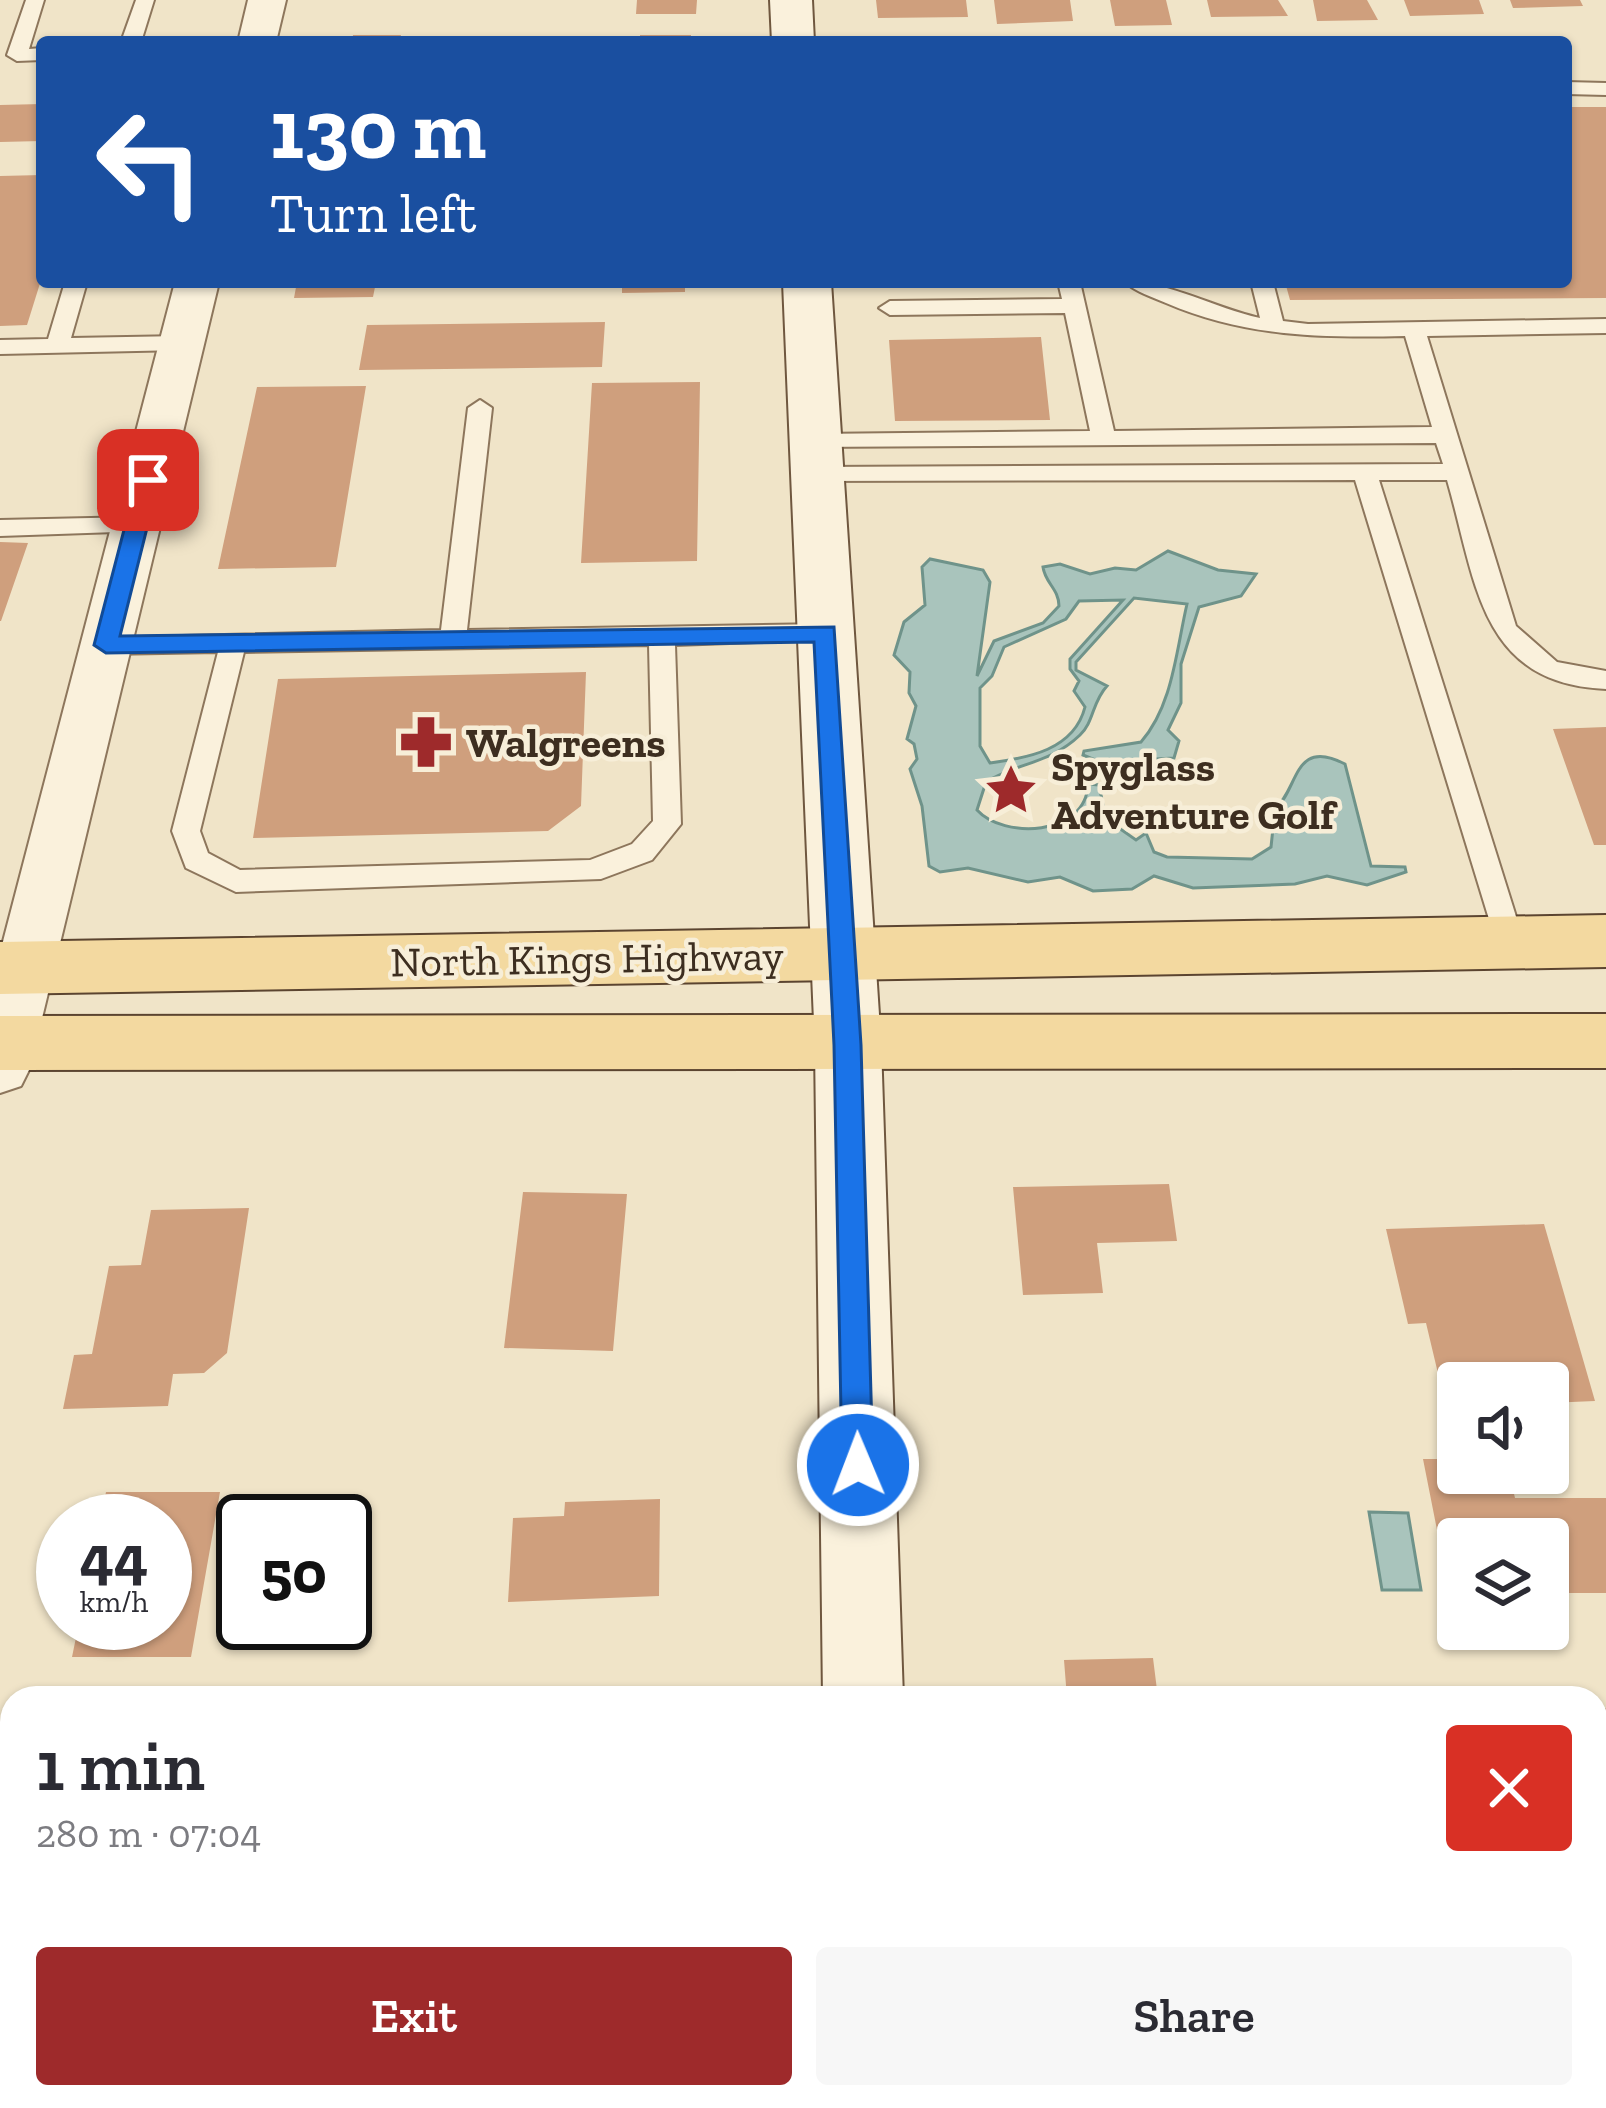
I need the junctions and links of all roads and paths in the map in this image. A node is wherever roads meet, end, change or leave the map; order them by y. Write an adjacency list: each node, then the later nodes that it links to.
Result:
1 (35, 0): 8 (lane)
2 (145, 0): 5 (lane)
3 (267, 0): 6 (street)
4 (791, 0): 7 (main road)
5 (133, 36)
6 (258, 36)
7 (794, 36)
8 (36, 54)
9 (1572, 88): 10 (lane)
10 (1606, 89)
11 (74, 288): 22 (lane)
12 (196, 288): 21 (street)
13 (807, 288): 28 (main road)
14 (1150, 288): 19 (lane)
15 (1263, 288): 19 (lane)
16 (1072, 294): 17 (lane); 27 (lane)
17 (890, 308)
18 (1606, 326): 20 (lane)
19 (1273, 327): 20 (lane)
20 (1414, 329): 25 (lane)
21 (182, 343): 22 (lane); 32 (street)
22 (57, 346): 23 (lane)
23 (0, 347)
24 (480, 408): 36 (lane)
25 (1446, 435): 26 (lane); 29 (lane)
26 (1234, 437): 27 (lane); 30 (lane)
27 (1104, 440): 28 (lane)
28 (816, 458): 30 (lane); 34 (main road)
29 (1457, 472): 31 (lane); 39 (lane)
30 (1242, 474): 31 (lane)
31 (1365, 474): 41 (lane)
32 (136, 525): 33 (lane); 38 (street)
33 (0, 528)
34 (826, 633): 35 (lane); 42 (main road)
35 (662, 636): 36 (lane); 37 (lane)
36 (453, 639): 37 (lane)
37 (233, 643): 38 (lane)
38 (106, 645): 43 (street)
39 (1606, 680)
40 (1606, 940): 41 (main road, North Kings Highway)
41 (1510, 942): 42 (main road, North Kings Highway)
42 (843, 953): 43 (main road, North Kings Highway); 45 (main road)
43 (13, 968): 46 (street)
44 (1606, 1040): 45 (main road, North Kings Highway)
45 (848, 1045): 46 (main road, North Kings Highway); 47 (main road)
46 (2, 1051)
47 (863, 1686)

